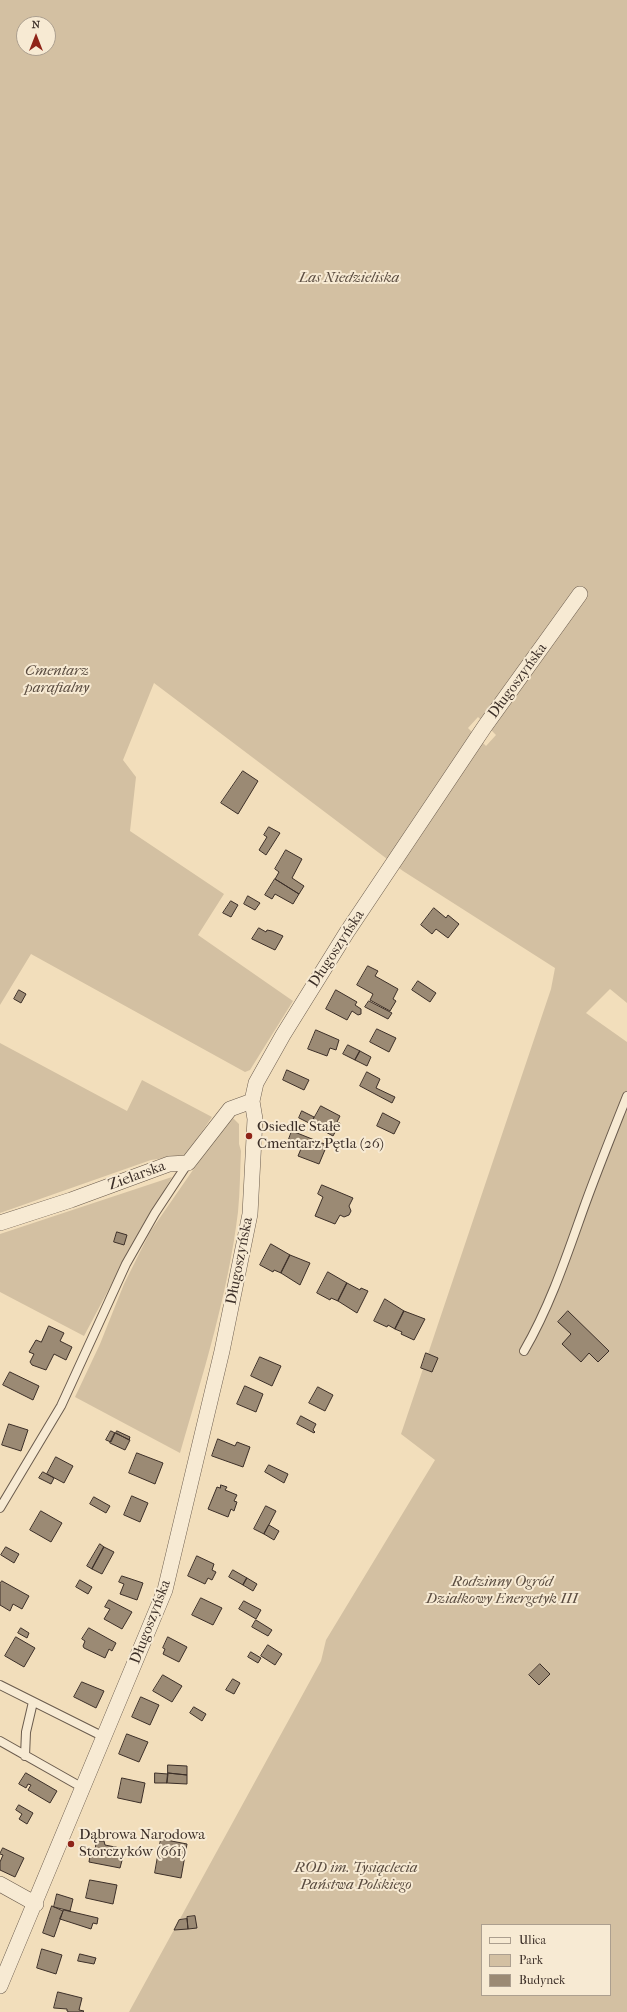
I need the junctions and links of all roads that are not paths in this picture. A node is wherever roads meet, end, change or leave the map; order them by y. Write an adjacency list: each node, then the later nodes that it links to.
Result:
1 (580, 594): 3 (street, Długoszyńska)
2 (627, 1096): 6 (lane)
3 (252, 1101): 4 (street); 10 (street, Długoszyńska)
4 (188, 1162): 5 (street, Zielarska); 7 (lane)
5 (0, 1223)
6 (524, 1351)
7 (0, 1508)
8 (0, 1685): 9 (lane)
9 (33, 1702): 10 (lane); 12 (lane)
10 (104, 1737): 13 (street, Długoszyńska)
11 (0, 1741): 12 (lane)
12 (25, 1756): 13 (lane)
13 (83, 1788): 15 (street, Długoszyńska)
14 (0, 1884): 15 (street)
15 (36, 1904): 16 (street, Długoszyńska)
16 (0, 1986)

